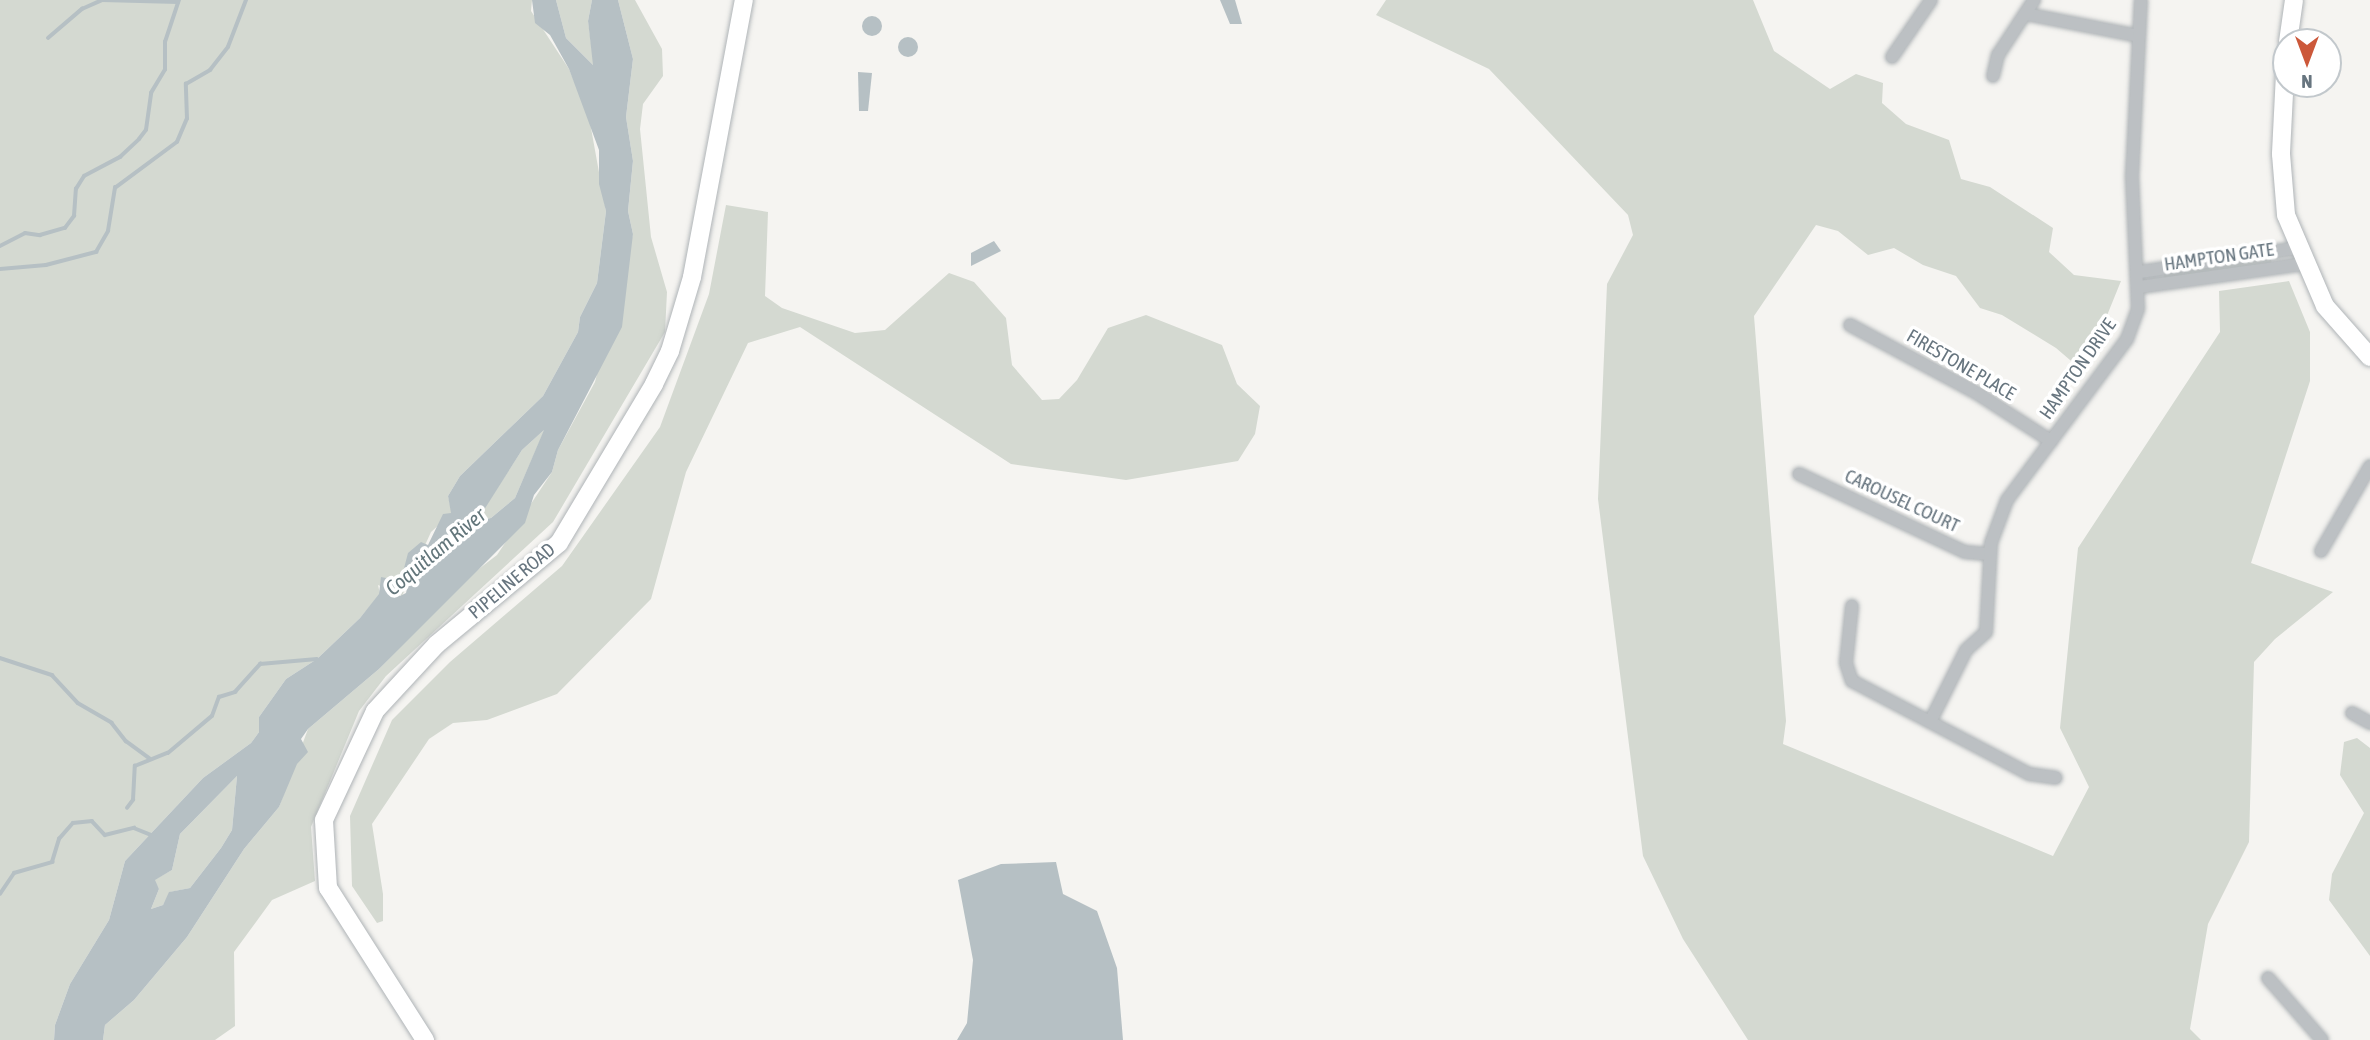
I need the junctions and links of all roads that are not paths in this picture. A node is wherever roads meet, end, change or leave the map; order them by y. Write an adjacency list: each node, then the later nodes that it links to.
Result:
1 (744, 0): 28 (street, PIPELINE ROAD)
2 (1931, 0): 9 (street)
3 (2034, 0): 6 (street)
4 (2141, 0): 8 (street, HAMPTON DRIVE)
5 (2294, 0): 7 (street)
6 (2026, 14): 8 (street); 10 (street)
7 (2290, 28)
8 (2139, 36): 13 (street, HAMPTON DRIVE)
9 (1892, 57)
10 (1993, 76)
11 (2284, 98): 12 (street)
12 (2300, 256): 13 (street, HAMPTON GATE); 14 (street, HAMPTON GATE); 16 (street)
13 (2140, 272): 14 (street, HAMPTON DRIVE)
14 (2140, 287): 17 (street, HAMPTON DRIVE)
15 (1850, 325): 17 (street, FIRESTONE PLACE)
16 (2370, 357)
17 (2051, 441): 21 (street, HAMPTON DRIVE)
18 (2370, 466): 20 (street)
19 (1800, 474): 21 (street, CAROUSEL COURT)
20 (2321, 551)
21 (1990, 554): 24 (street, HAMPTON DRIVE)
22 (1852, 606): 24 (street)
23 (2352, 713): 25 (street)
24 (1930, 722): 26 (street)
25 (2370, 723)
26 (2056, 778)
27 (2268, 978): 29 (street)
28 (425, 1040)
29 (2322, 1040)

